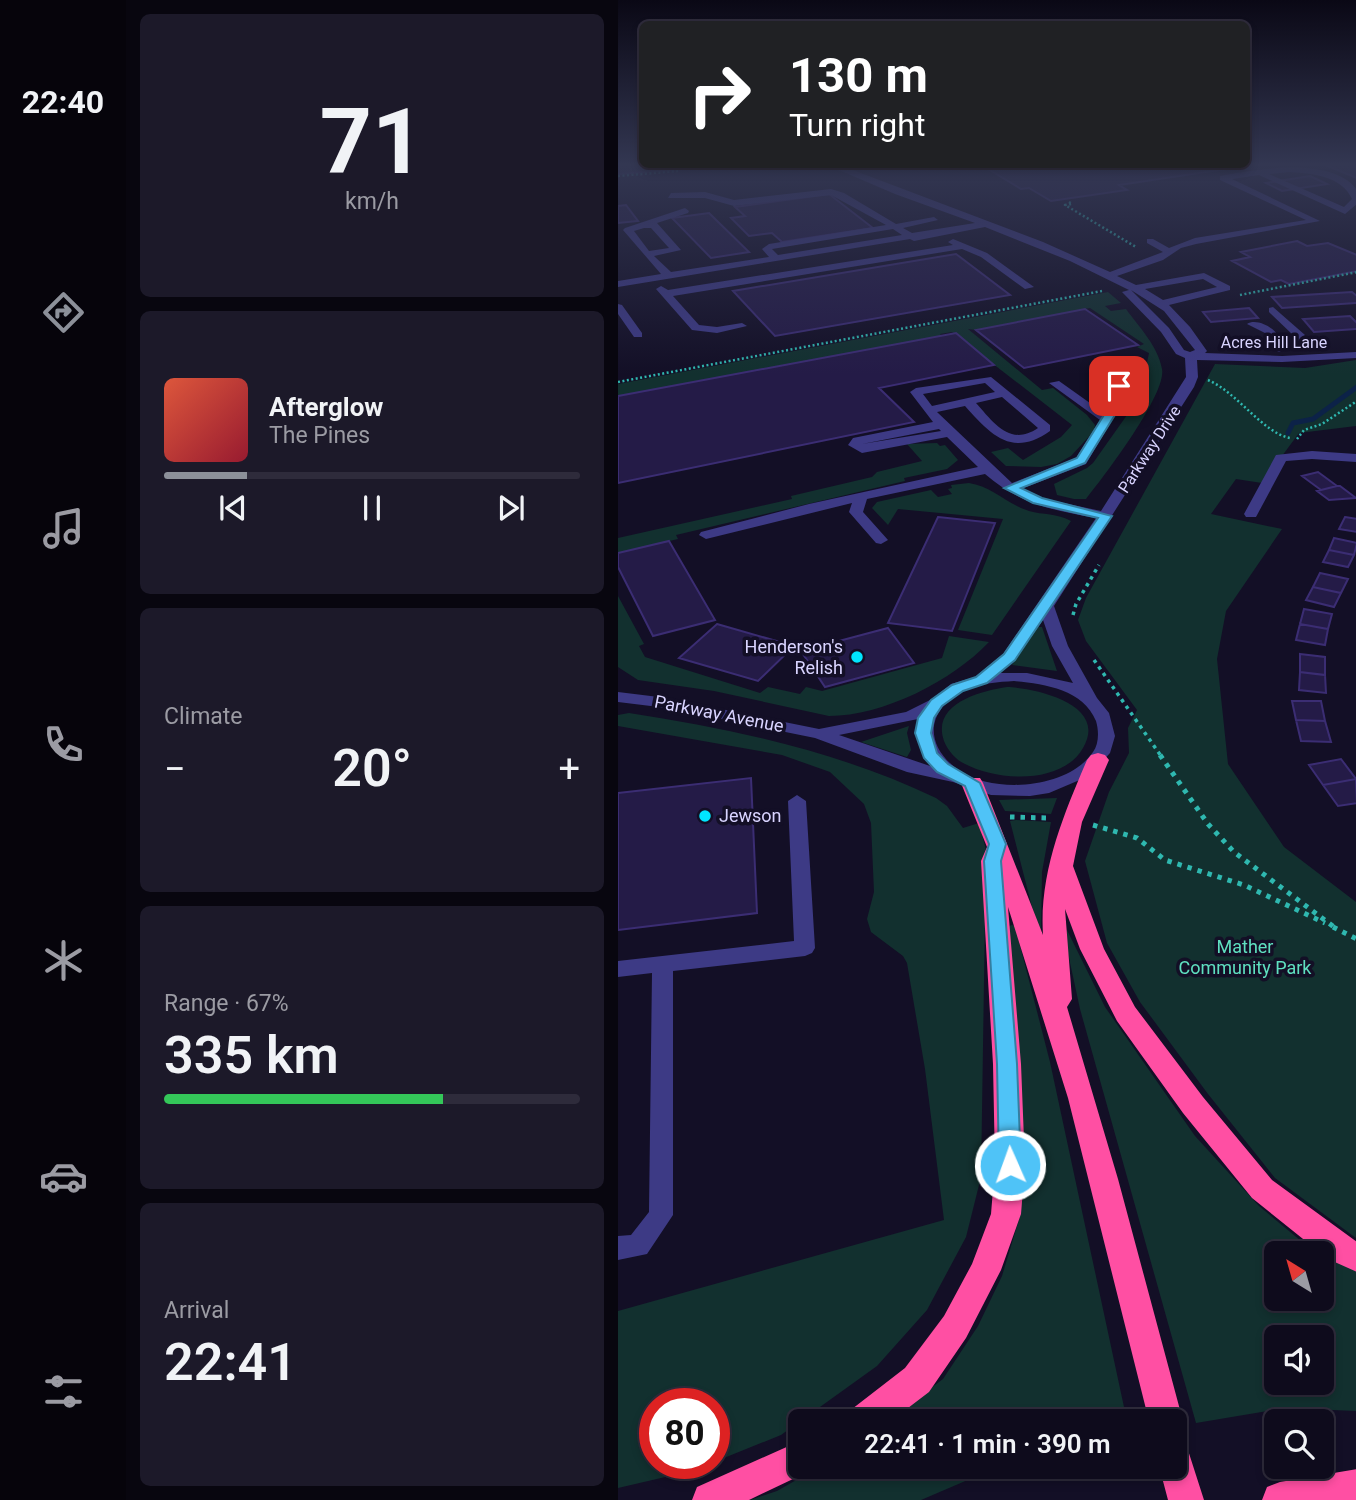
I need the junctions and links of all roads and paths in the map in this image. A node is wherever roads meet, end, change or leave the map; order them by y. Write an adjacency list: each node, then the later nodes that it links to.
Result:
1 (631, 234): 14 (street)
2 (662, 234): 14 (street)
3 (852, 234): 15 (street)
4 (907, 234): 10 (street)
5 (936, 234): 10 (street)
6 (943, 234): 12 (street)
7 (1013, 234): 18 (street)
8 (1114, 234): 13 (path)
9 (1240, 234): 13 (street)
10 (914, 238): 15 (street)
11 (1150, 241): 13 (street)
12 (956, 244): 21 (street); 24 (street)
13 (1166, 253): 18 (street)
14 (649, 257): 17 (street)
15 (776, 259): 17 (street)
16 (1356, 272): 25 (path)
17 (669, 276): 19 (street)
18 (1109, 276): 22 (street); 23 (street)
19 (652, 278): 20 (street); 24 (street)
20 (618, 284)
21 (1029, 288)
22 (1123, 288): 34 (street); 38 (path)
23 (1135, 288): 26 (street); 26 (street)
24 (665, 295): 30 (street)
25 (1235, 296)
26 (1161, 304): 34 (street)
27 (618, 307): 31 (street)
28 (1273, 310): 32 (street)
29 (1252, 324): 32 (street)
30 (742, 326)
31 (638, 335)
32 (1277, 340): 35 (street)
33 (1356, 355): 35 (street, Acres Hill Lane)
34 (1191, 356): 35 (street, Acres Hill Lane); 37 (street)
35 (1282, 359)
36 (1125, 363): 44 (street)
37 (1192, 377): 46 (path); 53 (street, Parkway Drive)
38 (618, 382)
39 (1056, 383): 44 (street)
40 (1006, 393): 41 (street); 41 (street); 43 (street)
41 (967, 401): 43 (street)
42 (1356, 401): 46 (path)
43 (930, 410): 45 (street)
44 (1107, 420): 50 (street)
45 (952, 433): 45 (street); 49 (street)
46 (1297, 439): 47 (path)
47 (1312, 454): 48 (street); 52 (street)
48 (1356, 458)
49 (988, 469): 50 (street); 51 (street)
50 (1010, 488): 53 (street)
51 (858, 505): 54 (street); 55 (street)
52 (1252, 514)
53 (1105, 516): 57 (street, Parkway Drive)
54 (706, 535)
55 (881, 541)
56 (1103, 558): 58 (path)
57 (1046, 606): 60 (street, Parkway Drive); 62 (street)
58 (1071, 620)
59 (1092, 657): 71 (path)
60 (981, 680): 62 (street); 63 (street)
61 (618, 697): 64 (street, Parkway Avenue)
62 (1090, 700): 65 (street)
63 (936, 703): 64 (street, Parkway Avenue); 66 (street)
64 (819, 734): 66 (street, Parkway Avenue)
65 (1098, 760): 66 (street); 68 (highway)
66 (966, 781): 69 (highway)
67 (797, 801): 73 (street)
68 (1071, 822): 69 (path); 70 (highway); 71 (path)
69 (993, 833): 75 (highway); 78 (highway)
70 (1061, 865): 75 (highway); 77 (highway)
71 (1334, 927): 72 (path)
72 (1356, 939)
73 (663, 964): 74 (street); 76 (street)
74 (618, 970)
75 (1061, 1025): 79 (highway)
76 (618, 1248)
77 (1356, 1258)
78 (880, 1409)
79 (1163, 1409)
80 (788, 1464): 84 (highway)
81 (1180, 1479): 85 (highway)
82 (1356, 1486): 83 (highway)
83 (1297, 1497)
84 (710, 1500)
85 (1186, 1500)

